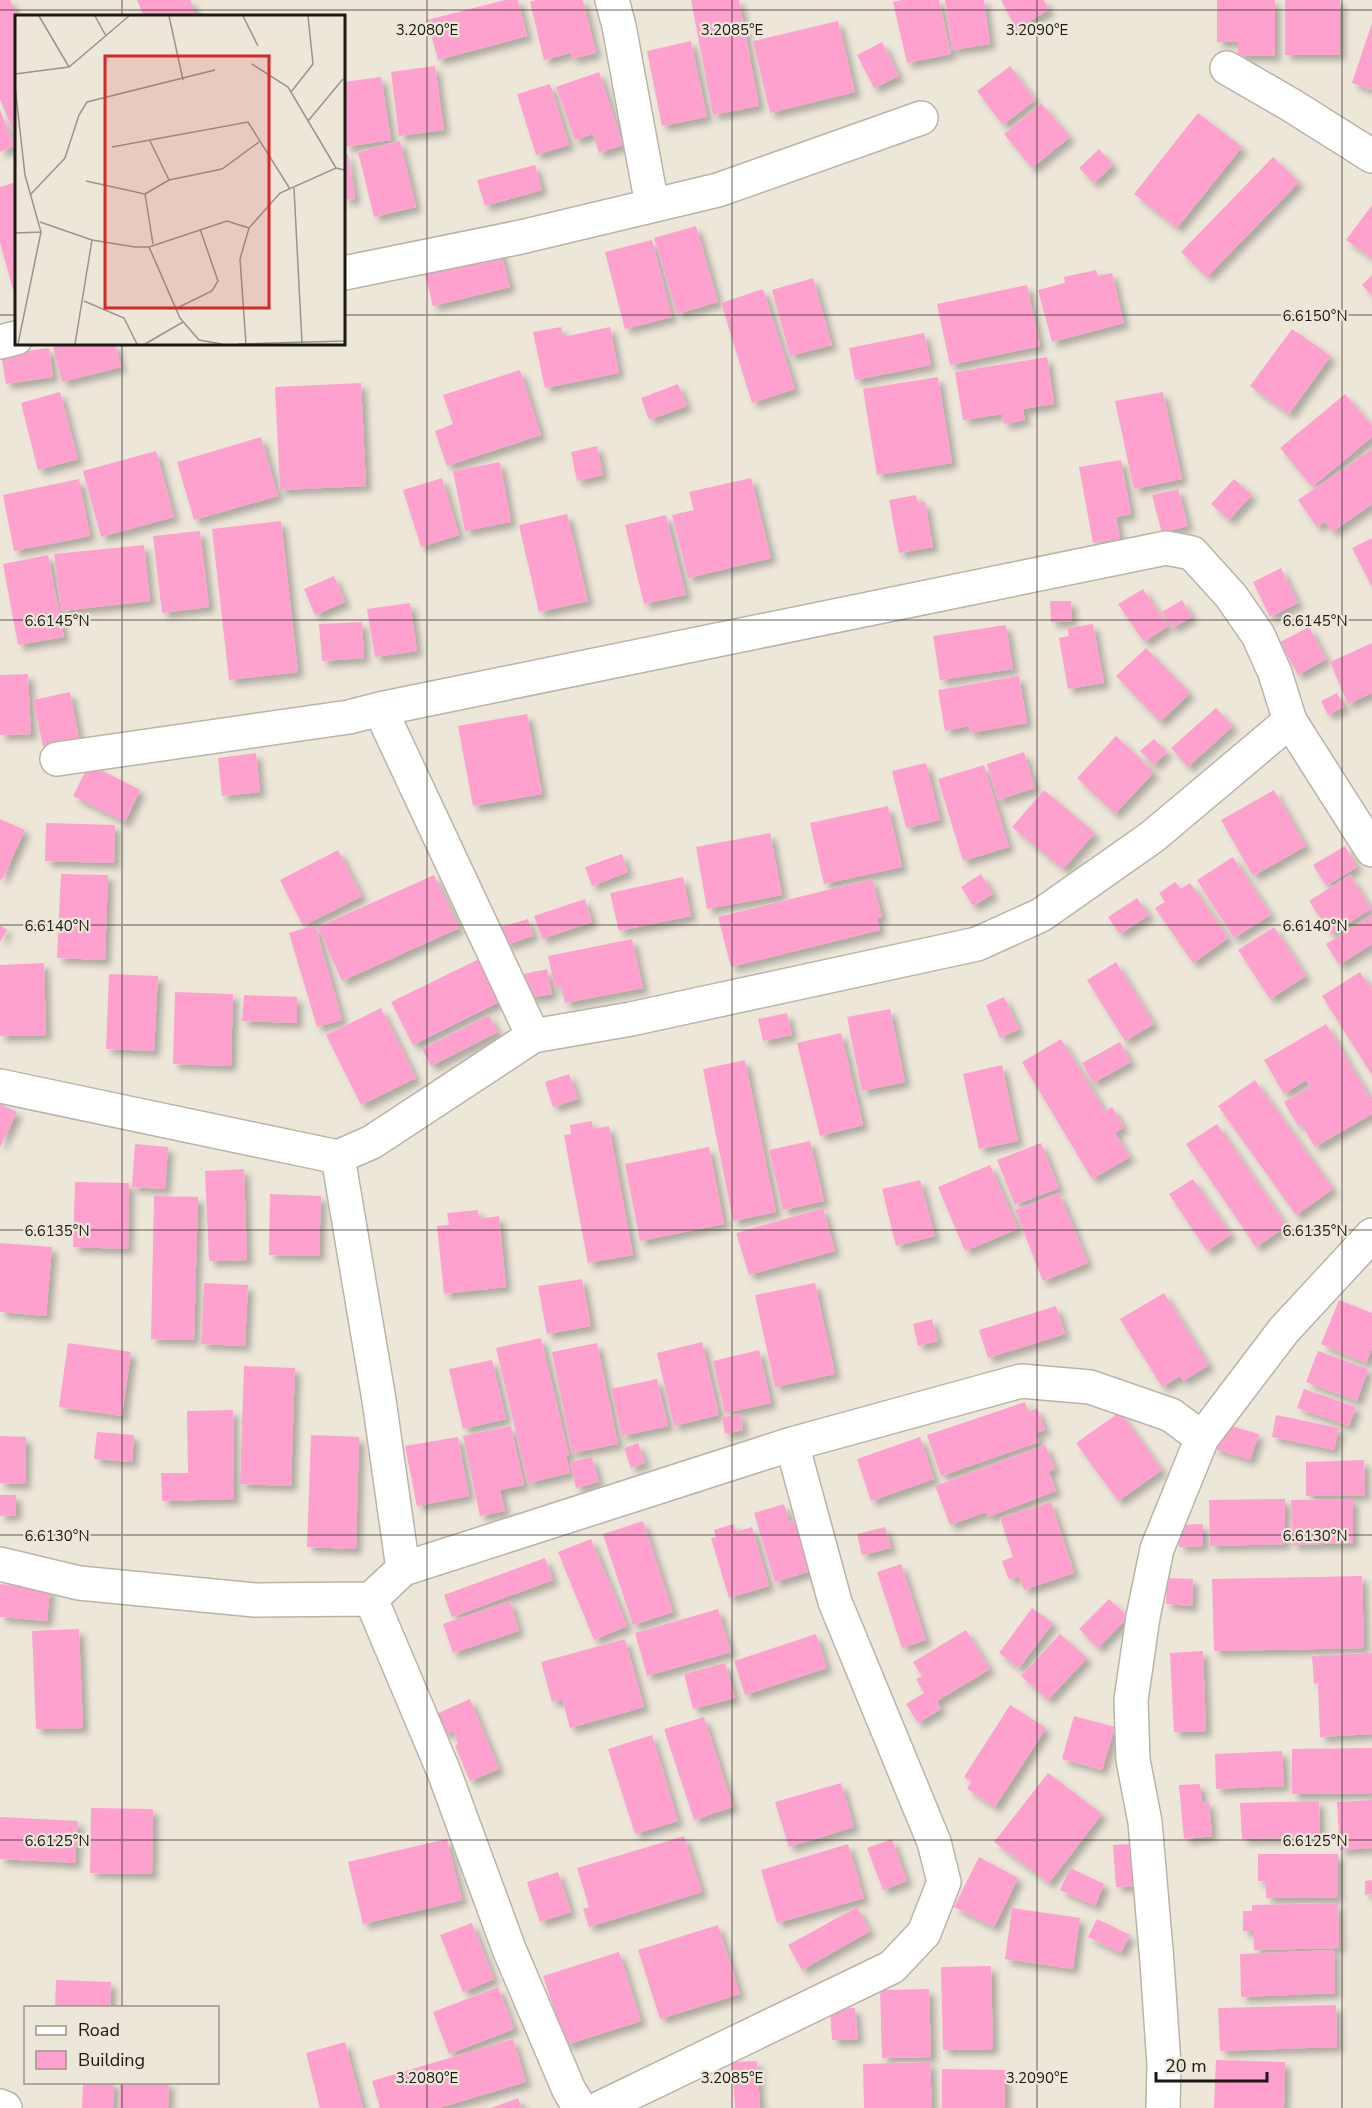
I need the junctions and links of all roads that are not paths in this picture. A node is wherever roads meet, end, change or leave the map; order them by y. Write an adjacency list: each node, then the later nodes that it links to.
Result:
1 (612, 0): 5 (street)
2 (1227, 68): 4 (street)
3 (921, 118): 5 (street)
4 (1372, 156)
5 (652, 205): 6 (street)
6 (345, 273)
7 (15, 338): 8 (street)
8 (0, 342)
9 (380, 709): 10 (street); 11 (street); 13 (street)
10 (1290, 721): 12 (street); 13 (street)
11 (57, 759)
12 (1372, 850)
13 (533, 1036): 15 (street)
14 (0, 1086): 15 (street)
15 (338, 1156): 20 (street)
16 (1372, 1235): 17 (street)
17 (1202, 1438): 18 (street); 26 (street)
18 (792, 1444): 20 (street); 25 (street)
19 (0, 1564): 21 (street)
20 (403, 1569): 21 (street)
21 (371, 1599): 24 (street)
22 (0, 2106): 23 (street)
23 (5, 2108)
24 (580, 2108)
25 (600, 2108)
26 (1163, 2108)

